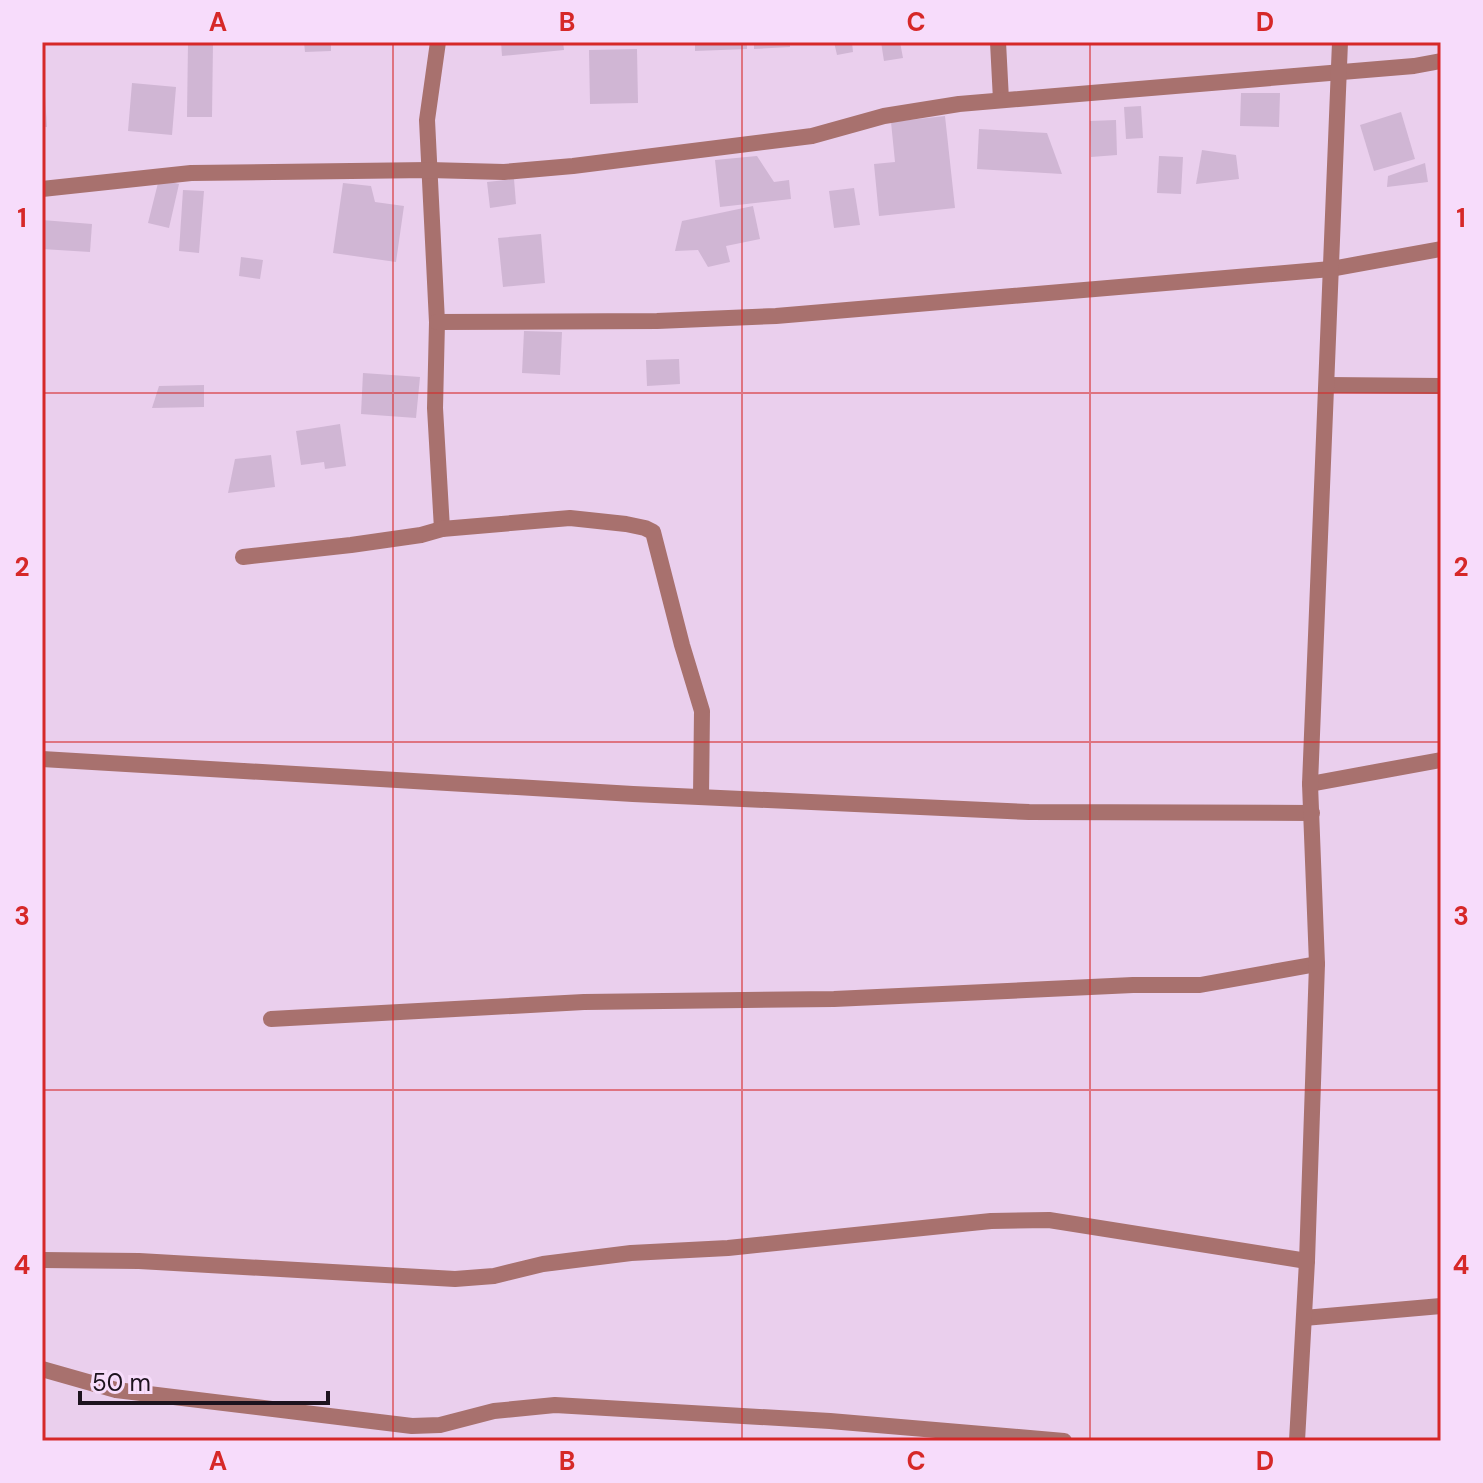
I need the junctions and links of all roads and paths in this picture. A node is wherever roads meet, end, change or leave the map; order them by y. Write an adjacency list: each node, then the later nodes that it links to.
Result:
1 (438, 42): 7 (street)
2 (998, 42): 6 (street)
3 (1340, 42): 5 (street)
4 (1441, 61): 5 (street)
5 (1340, 73): 6 (street); 10 (street)
6 (1001, 100): 7 (street)
7 (429, 170): 8 (street); 11 (street)
8 (42, 189)
9 (1441, 249): 10 (street)
10 (1331, 269): 11 (street); 12 (street)
11 (437, 322): 14 (street)
12 (1327, 385): 13 (street); 18 (street)
13 (1441, 386)
14 (442, 529): 15 (street); 19 (street)
15 (243, 557)
16 (42, 759): 19 (street)
17 (1441, 760): 18 (street)
18 (1310, 784): 20 (street)
19 (701, 796): 20 (street)
20 (1312, 813): 21 (street)
21 (1317, 964): 22 (street); 24 (street)
22 (271, 1019)
23 (42, 1260): 24 (street)
24 (1307, 1261): 26 (street)
25 (1441, 1306): 26 (street)
26 (1304, 1318): 29 (street)
27 (42, 1369): 28 (street)
28 (1064, 1441)
29 (1297, 1441)

